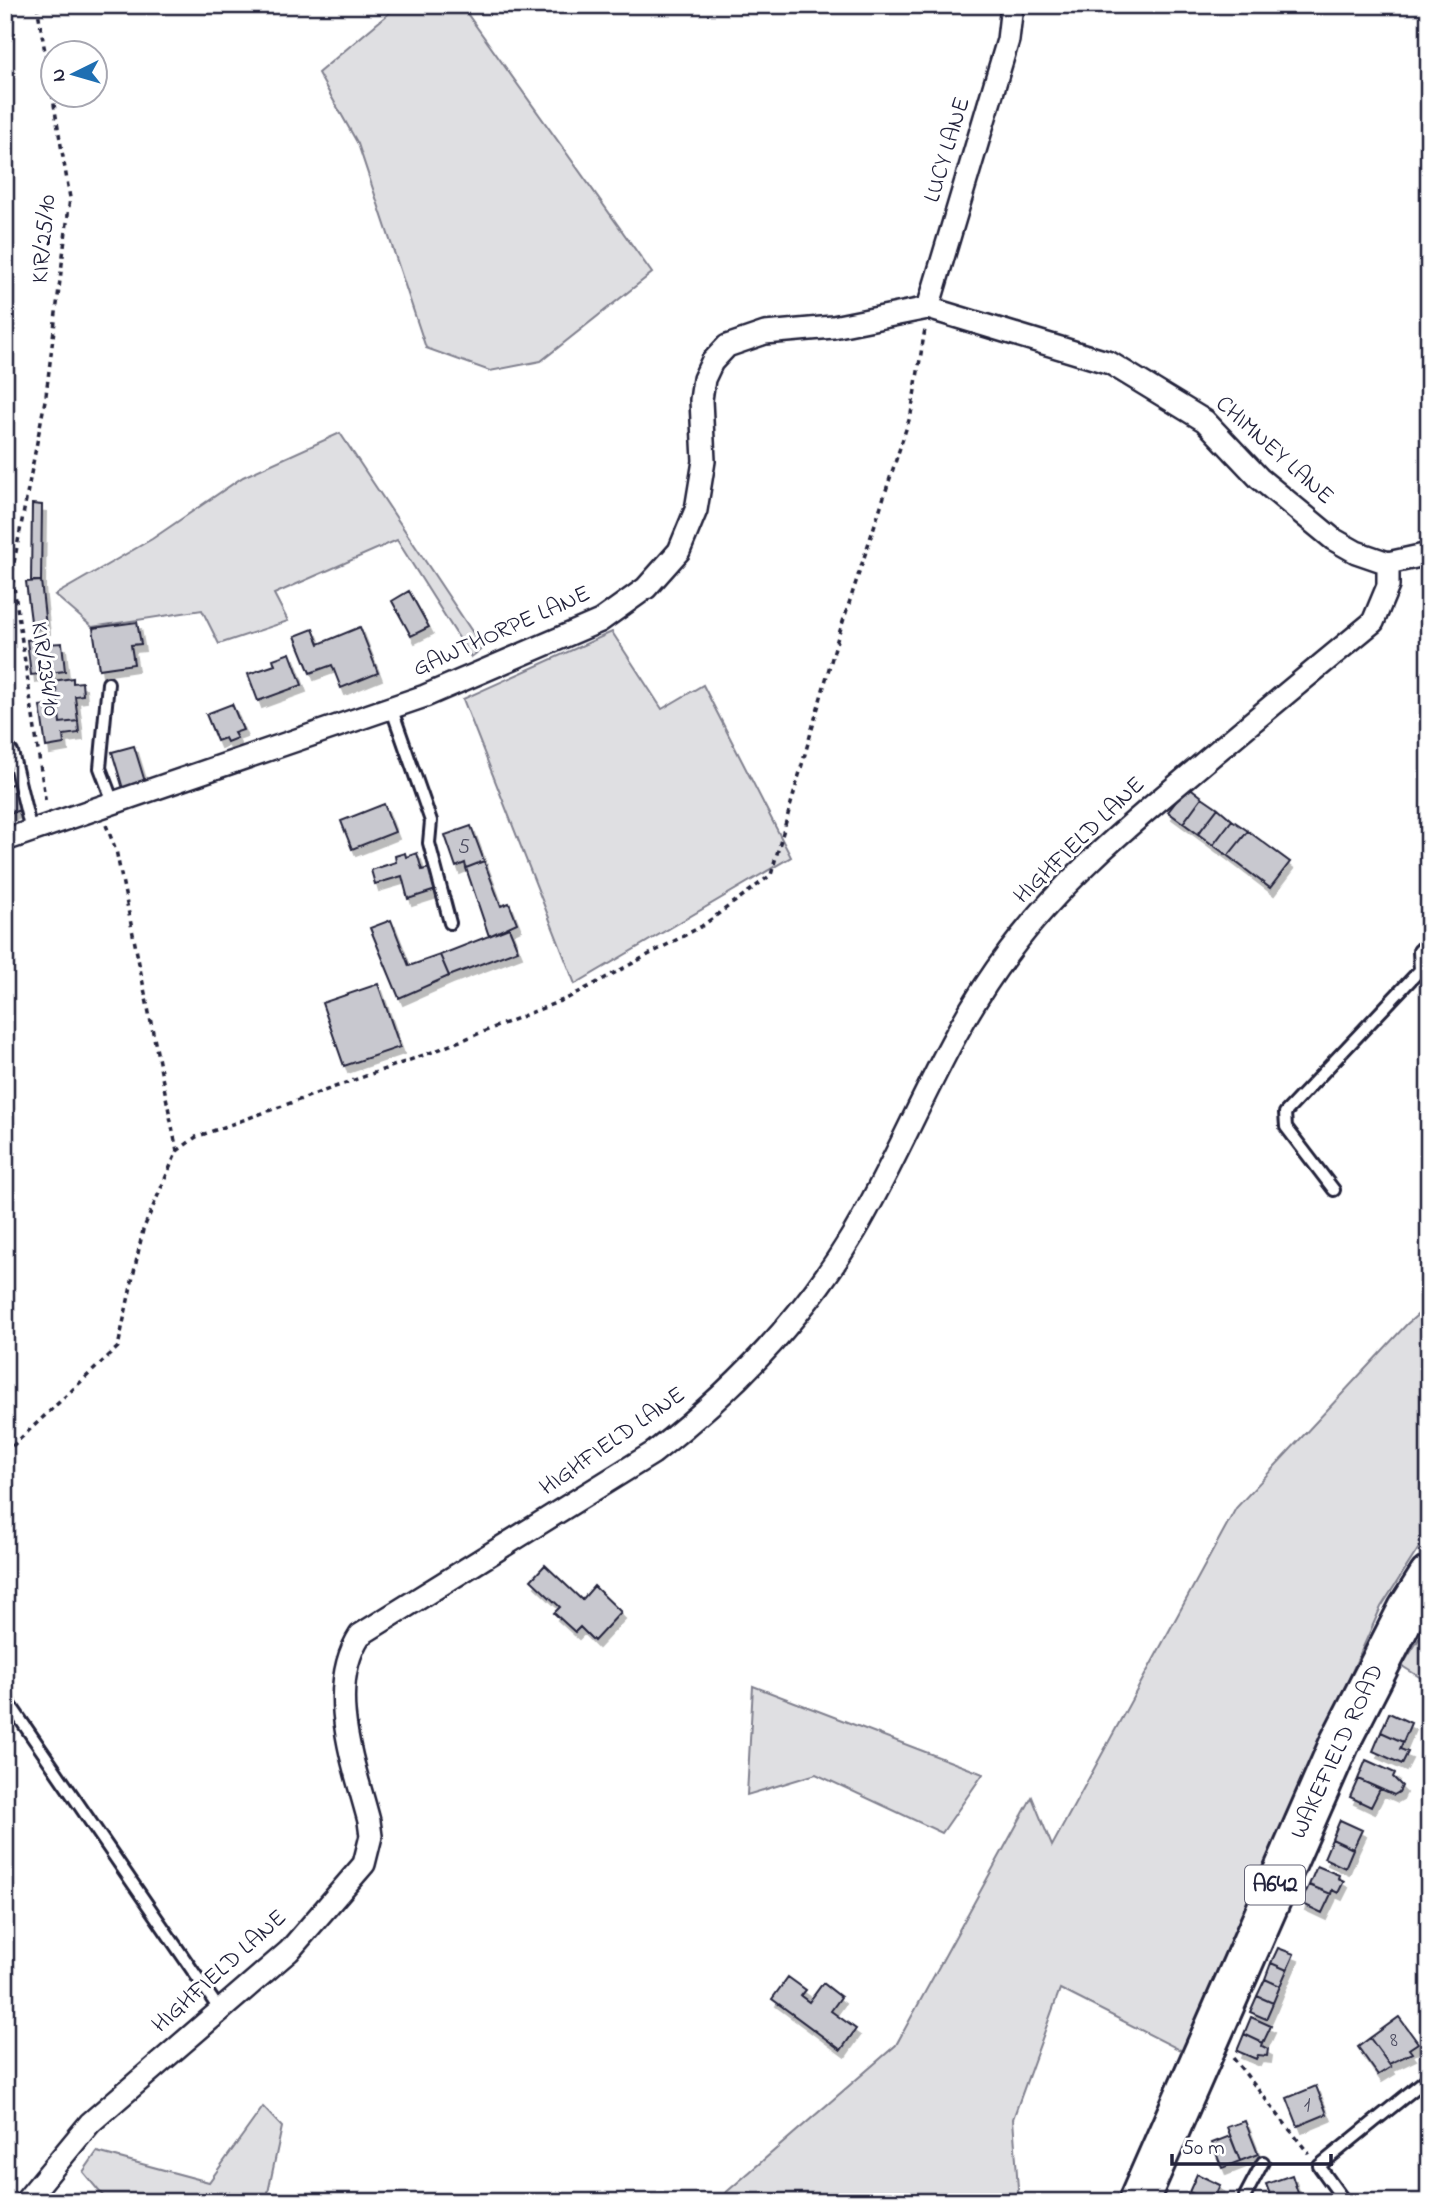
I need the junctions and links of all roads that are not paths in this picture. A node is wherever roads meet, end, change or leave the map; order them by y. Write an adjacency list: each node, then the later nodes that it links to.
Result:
1 (1012, 5): 2 (street, LUCY LANE)
2 (928, 308): 4 (street, CHIMNEY LANE); 6 (street, GAWTHORPE LANE)
3 (1429, 554): 4 (street)
4 (1388, 563): 16 (street, HIGHFIELD LANE)
5 (108, 683): 8 (lane)
6 (391, 707): 8 (street, GAWTHORPE LANE); 11 (lane)
7 (5, 746): 9 (lane)
8 (106, 805): 9 (street, GAWTHORPE LANE)
9 (40, 828): 10 (street, GAWTHORPE LANE)
10 (5, 840)
11 (450, 923)
12 (1429, 941): 13 (lane)
13 (1334, 1190)
14 (1429, 1576): 20 (highway, WAKEFIELD ROAD / A642)
15 (5, 1697): 16 (lane)
16 (219, 2009): 19 (street, HIGHFIELD LANE)
17 (1429, 2077): 22 (lane)
18 (1263, 2162): 21 (lane)
19 (25, 2202)
20 (1138, 2202)
21 (1246, 2202)
22 (1345, 2202)

